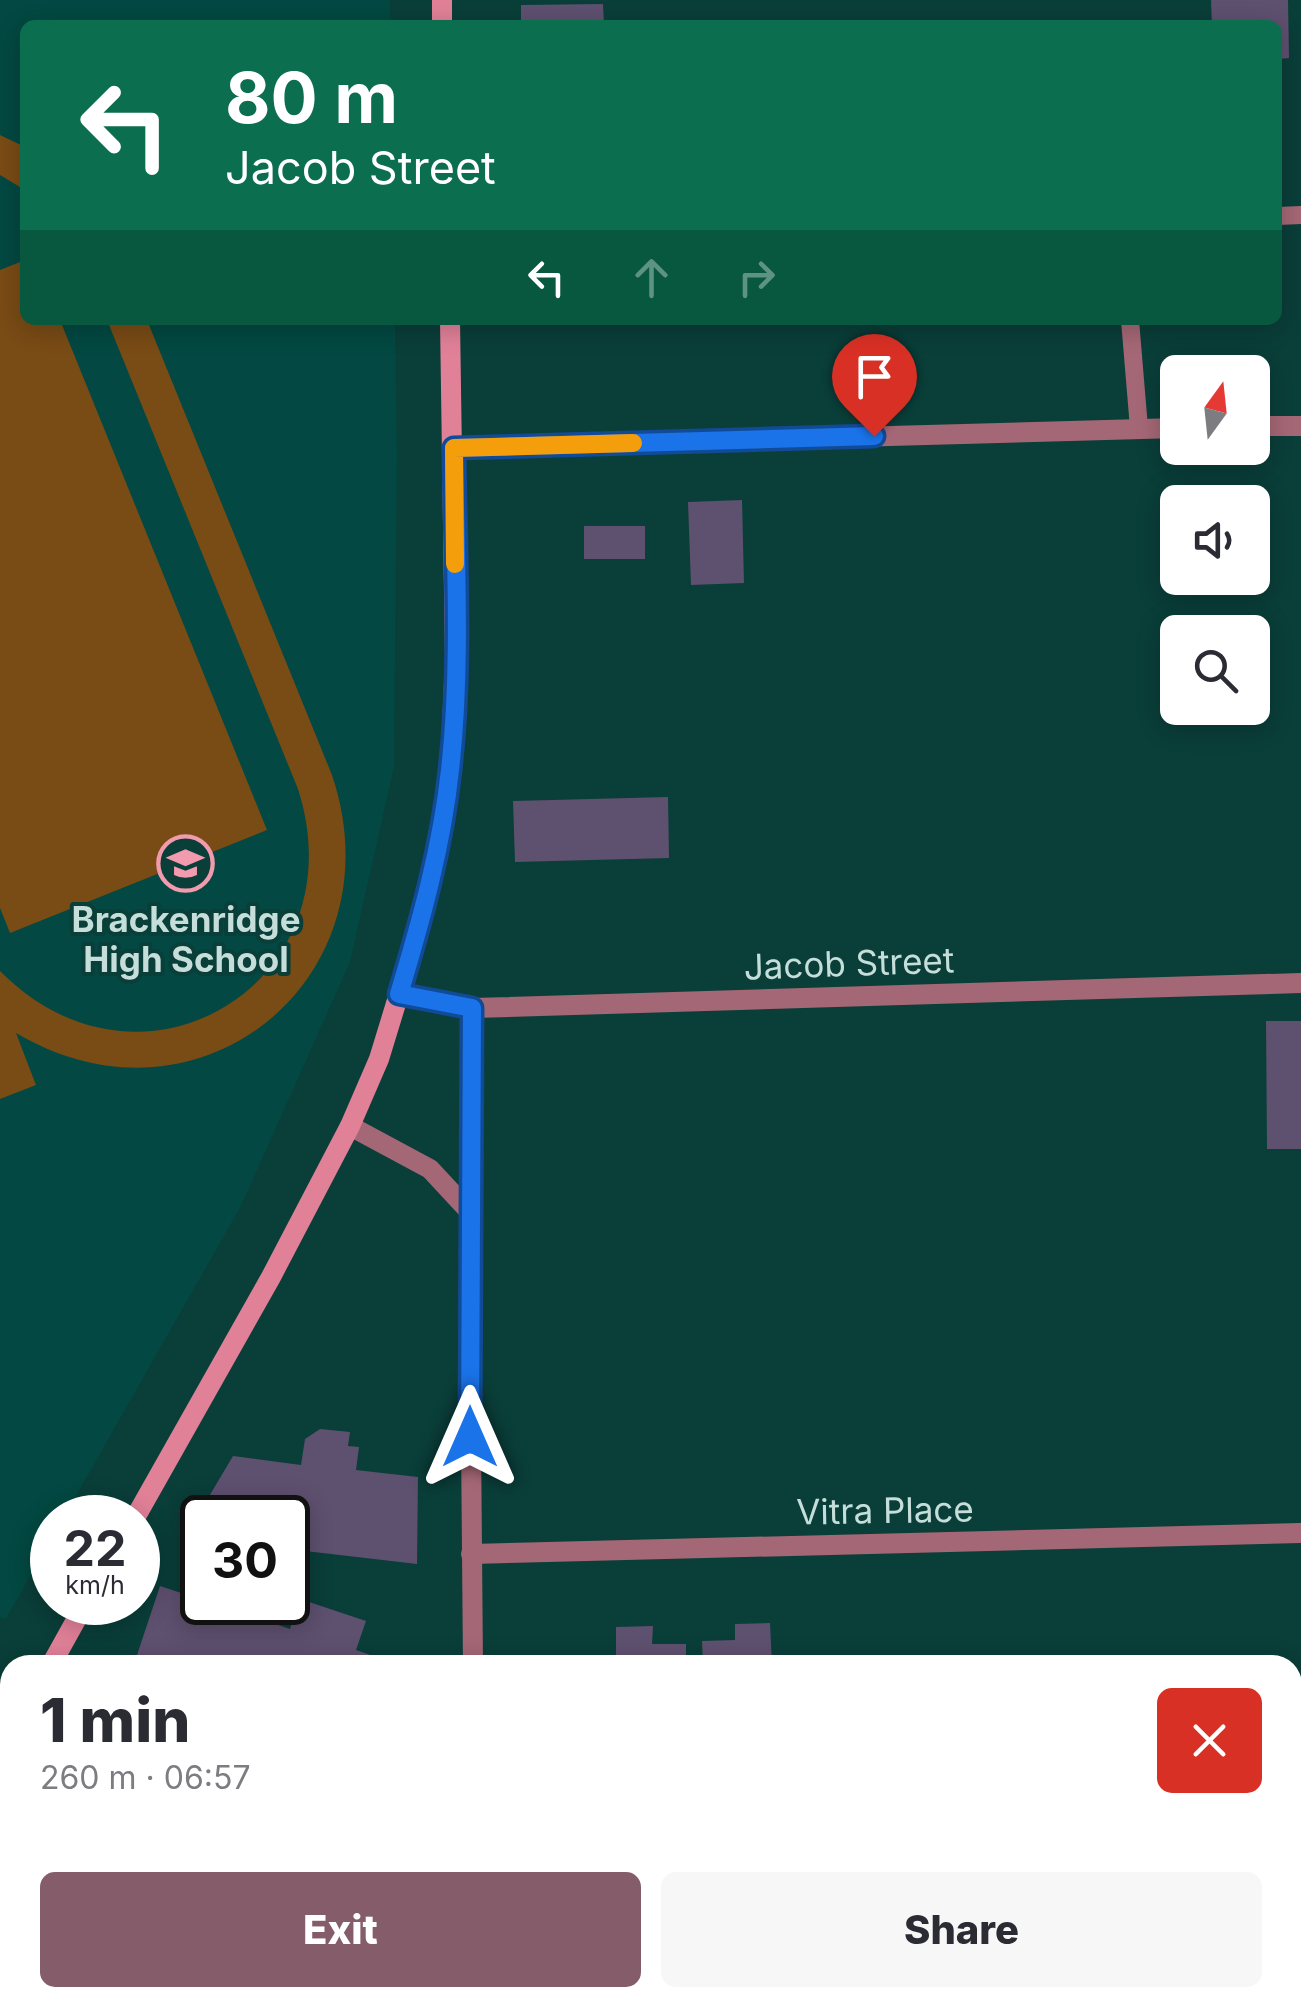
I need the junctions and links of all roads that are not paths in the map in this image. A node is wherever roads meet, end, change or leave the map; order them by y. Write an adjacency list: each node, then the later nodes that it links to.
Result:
1 (450, 325): 7 (main road)
2 (1130, 325): 5 (lane)
3 (1270, 426): 4 (street)
4 (1301, 426)
5 (1139, 428): 6 (street); 7 (street)
6 (1160, 428)
7 (454, 448): 9 (main road)
8 (1301, 983): 10 (street, Jacob Street)
9 (399, 994): 10 (street, Jacob Street); 11 (main road)
10 (472, 1008): 12 (street)
11 (350, 1126): 12 (street); 13 (main road)
12 (469, 1211): 15 (street)
13 (147, 1495)
14 (1301, 1534): 15 (street, Vitra Place)
15 (471, 1554): 18 (street)
16 (73, 1625): 17 (main road)
17 (57, 1655)
18 (473, 1655)

